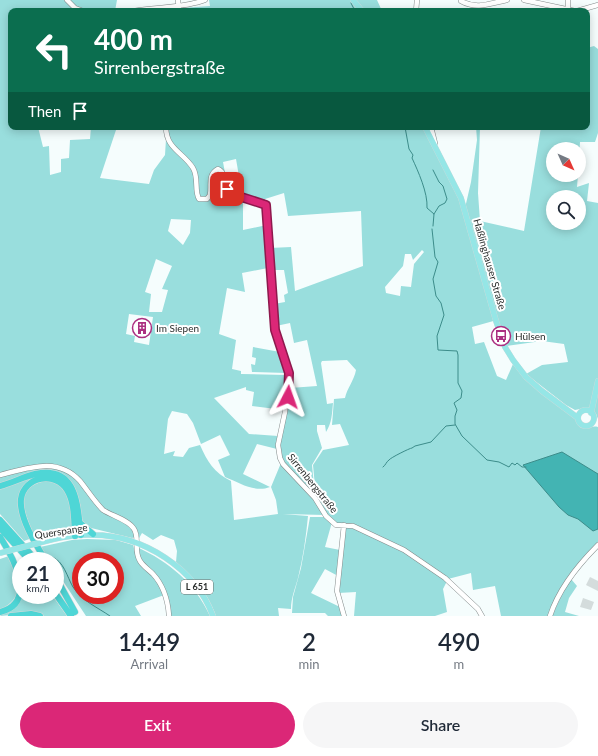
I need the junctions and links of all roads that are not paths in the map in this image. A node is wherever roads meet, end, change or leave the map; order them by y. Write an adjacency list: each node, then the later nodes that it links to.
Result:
1 (67, 0): 9 (street)
2 (205, 0): 7 (street)
3 (353, 0): 11 (main road)
4 (507, 0): 6 (street)
5 (524, 0): 12 (street)
6 (461, 1)
7 (178, 2): 10 (street)
8 (598, 5): 13 (street)
9 (75, 8)
10 (149, 8)
11 (360, 8)
12 (559, 8)
13 (587, 8)
14 (166, 130): 28 (street, Sirrenbergstraße)
15 (426, 130): 17 (main road, Haßlinghauser Straße)
16 (432, 130): 17 (street)
17 (435, 148): 19 (main road, Haßlinghauser Straße)
18 (598, 381): 20 (main road)
19 (568, 410): 20 (main road, Haßlinghauser Straße); 21 (main road, Haßlinghauser Straße)
20 (590, 415): 21 (main road); 22 (main road)
21 (578, 418): 22 (main road, Haßlinghauser Straße)
22 (591, 425): 23 (main road)
23 (598, 425)
24 (0, 475): 33 (street)
25 (0, 486): 27 (highway)
26 (0, 520): 36 (highway)
27 (79, 522): 30 (highway); 31 (highway)
28 (344, 526): 48 (street); 49 (street, Sirrenbergstraße)
29 (0, 528): 35 (highway)
30 (94, 534): 31 (main road, Querspange / L 651); 33 (main road, Querspange / L 651)
31 (78, 535): 37 (highway); 38 (main road, Querspange, bridge)
32 (0, 537): 42 (highway)
33 (136, 543): 46 (street); 47 (main road, Querspange / L 651)
34 (598, 545): 50 (street)
35 (22, 552)
36 (29, 552)
37 (40, 552)
38 (0, 553)
39 (64, 594): 43 (highway)
40 (64, 598): 43 (highway)
41 (64, 603): 43 (highway)
42 (0, 612)
43 (75, 615)
44 (11, 616): 45 (highway)
45 (40, 616)
46 (169, 616)
47 (213, 616)
48 (344, 616)
49 (482, 616)
50 (550, 616)

